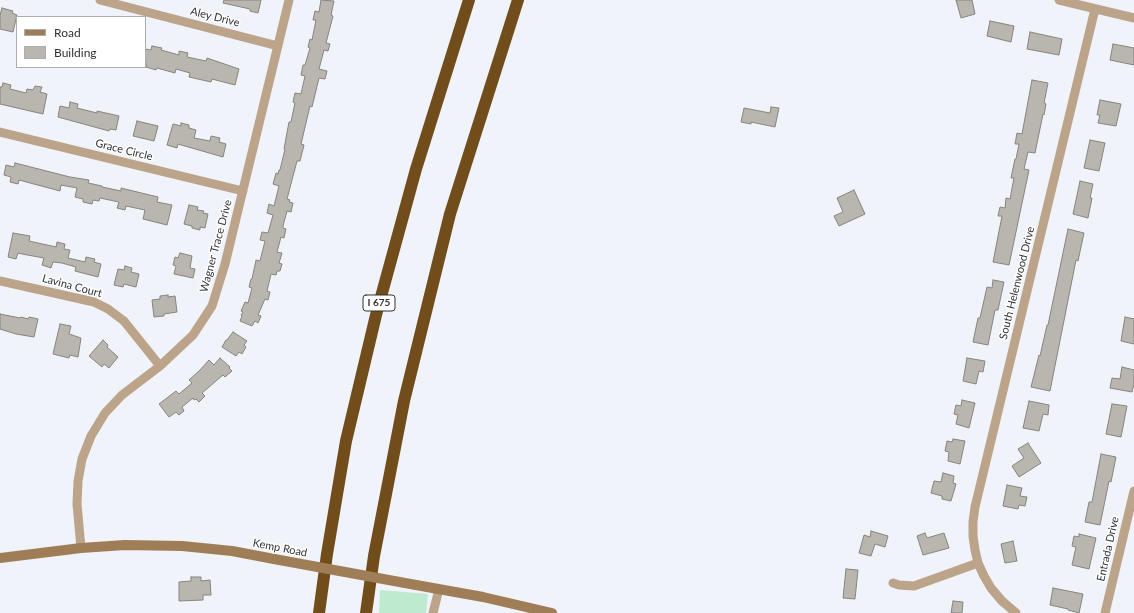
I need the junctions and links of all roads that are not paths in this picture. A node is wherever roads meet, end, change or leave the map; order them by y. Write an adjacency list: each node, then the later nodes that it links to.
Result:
1 (100, 0): 8 (street, Aley Drive)
2 (289, 0): 8 (street, Wagner Trace Drive)
3 (469, 0): 19 (highway, I 675)
4 (518, 0): 20 (highway)
5 (1059, 0): 6 (street)
6 (1095, 8): 7 (street); 16 (street, South Helenwood Drive)
7 (1134, 18)
8 (278, 46): 10 (street, Wagner Trace Drive)
9 (0, 132): 10 (street, Grace Circle)
10 (243, 191): 12 (street, Wagner Trace Drive)
11 (0, 281): 12 (street, Lavina Court)
12 (160, 366): 14 (street, Wagner Trace Drive)
13 (1134, 491): 24 (street, Entrada Drive)
14 (81, 548): 15 (main road, Kemp Road); 18 (main road, Kemp Road, bridge)
15 (0, 558)
16 (978, 563): 17 (street); 23 (street, South Helenwood Drive)
17 (893, 583)
18 (440, 589): 21 (street); 22 (main road, Kemp Road)
19 (319, 613)
20 (366, 613)
21 (433, 613)
22 (552, 613)
23 (1016, 613)
24 (1105, 613)

